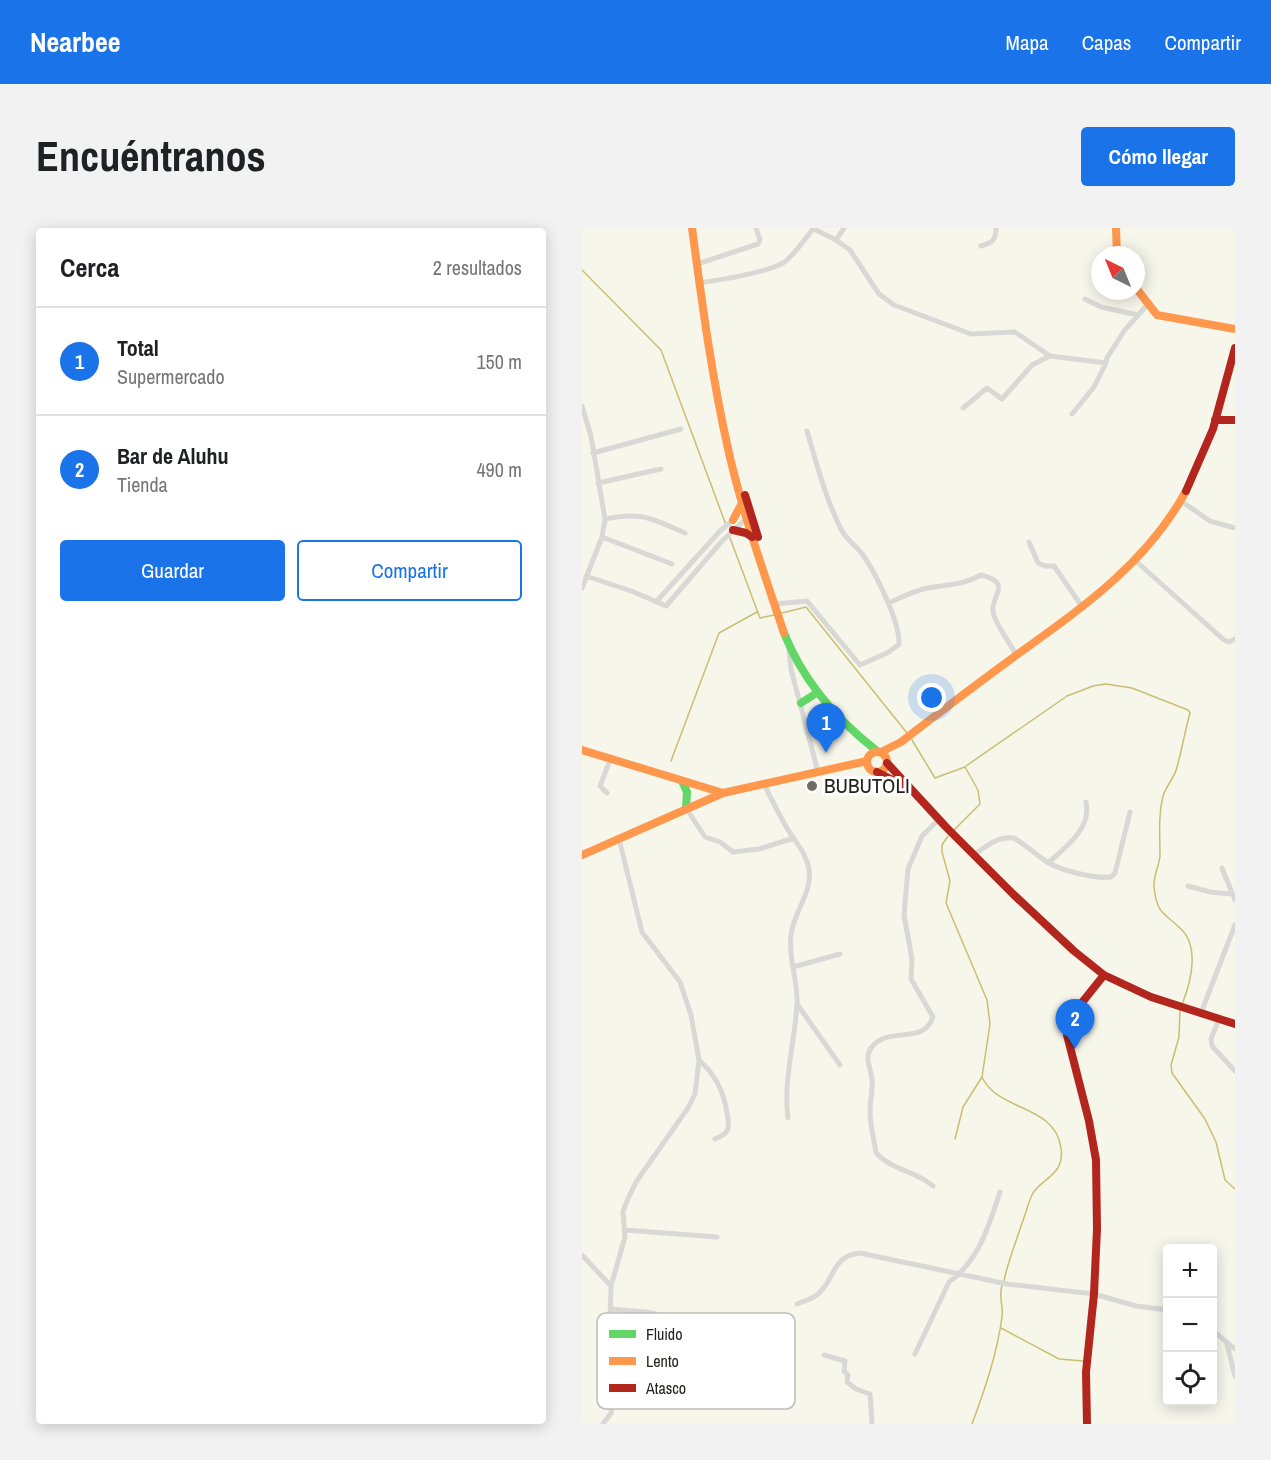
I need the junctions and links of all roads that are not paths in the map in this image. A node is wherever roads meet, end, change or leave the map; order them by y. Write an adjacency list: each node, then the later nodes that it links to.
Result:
1 (692, 228): 10 (main road)
2 (756, 228): 10 (street)
3 (813, 228): 7 (street); 11 (street)
4 (844, 228): 7 (street)
5 (996, 228): 8 (street)
6 (1116, 228): 9 (main road)
7 (836, 240): 18 (street)
8 (981, 246)
9 (1117, 246)
10 (697, 264): 11 (main road)
11 (699, 283): 31 (main road)
12 (1085, 299): 15 (street)
13 (1145, 300): 14 (main road)
14 (1148, 304): 15 (street); 16 (main road)
15 (1138, 315): 19 (street)
16 (1235, 329)
17 (1235, 348): 23 (main road)
18 (1050, 356): 19 (street); 21 (street)
19 (1106, 363): 22 (street)
20 (582, 406): 27 (street)
21 (963, 408)
22 (1072, 414)
23 (1215, 420): 24 (main road); 30 (main road)
24 (1235, 420)
25 (681, 429): 27 (street)
26 (807, 431): 44 (street)
27 (593, 453): 29 (street)
28 (661, 470): 29 (street)
29 (598, 483): 32 (street)
30 (1181, 501): 34 (street); 39 (main road)
31 (746, 511): 33 (main road); 33 (street); 37 (main road); 45 (main road)
32 (605, 519): 35 (street); 36 (street)
33 (733, 526): 37 (main road); 43 (street); 43 (street)
34 (1235, 528)
35 (685, 533)
36 (602, 537): 40 (street); 41 (street)
37 (752, 537): 45 (main road)
38 (1029, 542): 46 (street)
39 (1137, 562): 46 (main road); 47 (street)
40 (672, 564)
41 (586, 576): 42 (street); 43 (street)
42 (582, 588)
43 (656, 602)
44 (888, 603): 45 (street); 49 (street)
45 (775, 604): 48 (main road)
46 (1083, 608): 49 (main road)
47 (1235, 639)
48 (789, 647): 50 (main road); 51 (street)
49 (1016, 655): 53 (main road)
50 (818, 692): 51 (main road); 52 (main road)
51 (801, 703): 60 (street)
52 (855, 734): 56 (main road); 58 (main road)
53 (902, 740): 56 (main road); 59 (main road)
54 (582, 743): 55 (street)
55 (585, 751): 57 (main road)
56 (879, 752): 58 (main road); 59 (main road)
57 (610, 760): 62 (main road); 65 (street)
58 (867, 762): 60 (main road); 61 (main road)
59 (887, 762): 61 (main road); 64 (main road)
60 (818, 771): 63 (main road)
61 (877, 772): 64 (main road)
62 (682, 781): 66 (main road); 68 (main road)
63 (764, 784): 66 (main road); 71 (street)
64 (913, 790): 70 (main road)
65 (607, 793)
66 (723, 793): 68 (main road)
67 (1086, 802): 75 (street)
68 (686, 808): 71 (street); 72 (main road)
69 (1131, 812): 75 (street)
70 (939, 819): 74 (main road); 93 (street)
71 (794, 838): 82 (street)
72 (619, 839): 73 (main road); 88 (street)
73 (582, 855)
74 (974, 855): 75 (street); 83 (main road)
75 (1048, 862)
76 (1226, 879): 78 (street)
77 (1188, 886): 78 (street)
78 (1232, 894): 79 (street)
79 (1235, 900)
80 (1235, 925): 85 (street)
81 (840, 954): 82 (street)
82 (793, 967): 84 (street)
83 (1104, 975): 85 (main road); 100 (main road)
84 (797, 1004): 89 (street); 91 (street)
85 (1201, 1013): 86 (main road)
86 (1219, 1019): 87 (main road); 90 (street)
87 (1235, 1024)
88 (699, 1060): 92 (street); 95 (street)
89 (840, 1065)
90 (1235, 1071)
91 (788, 1118)
92 (715, 1139)
93 (933, 1186)
94 (1000, 1192): 98 (street)
95 (625, 1230): 96 (street); 99 (street)
96 (717, 1237)
97 (582, 1255): 99 (street)
98 (960, 1275): 100 (street); 101 (street); 109 (street)
99 (611, 1286): 102 (street)
100 (1094, 1294): 103 (street); 115 (main road)
101 (797, 1304)
102 (610, 1309): 104 (street); 105 (street)
103 (1163, 1309)
104 (610, 1313)
105 (652, 1313)
106 (1217, 1335): 107 (street)
107 (1227, 1344): 108 (street); 111 (street)
108 (1235, 1349)
109 (915, 1354)
110 (824, 1355): 114 (street)
111 (1235, 1376)
112 (612, 1409): 113 (street)
113 (603, 1424)
114 (872, 1424)
115 (1087, 1424)

